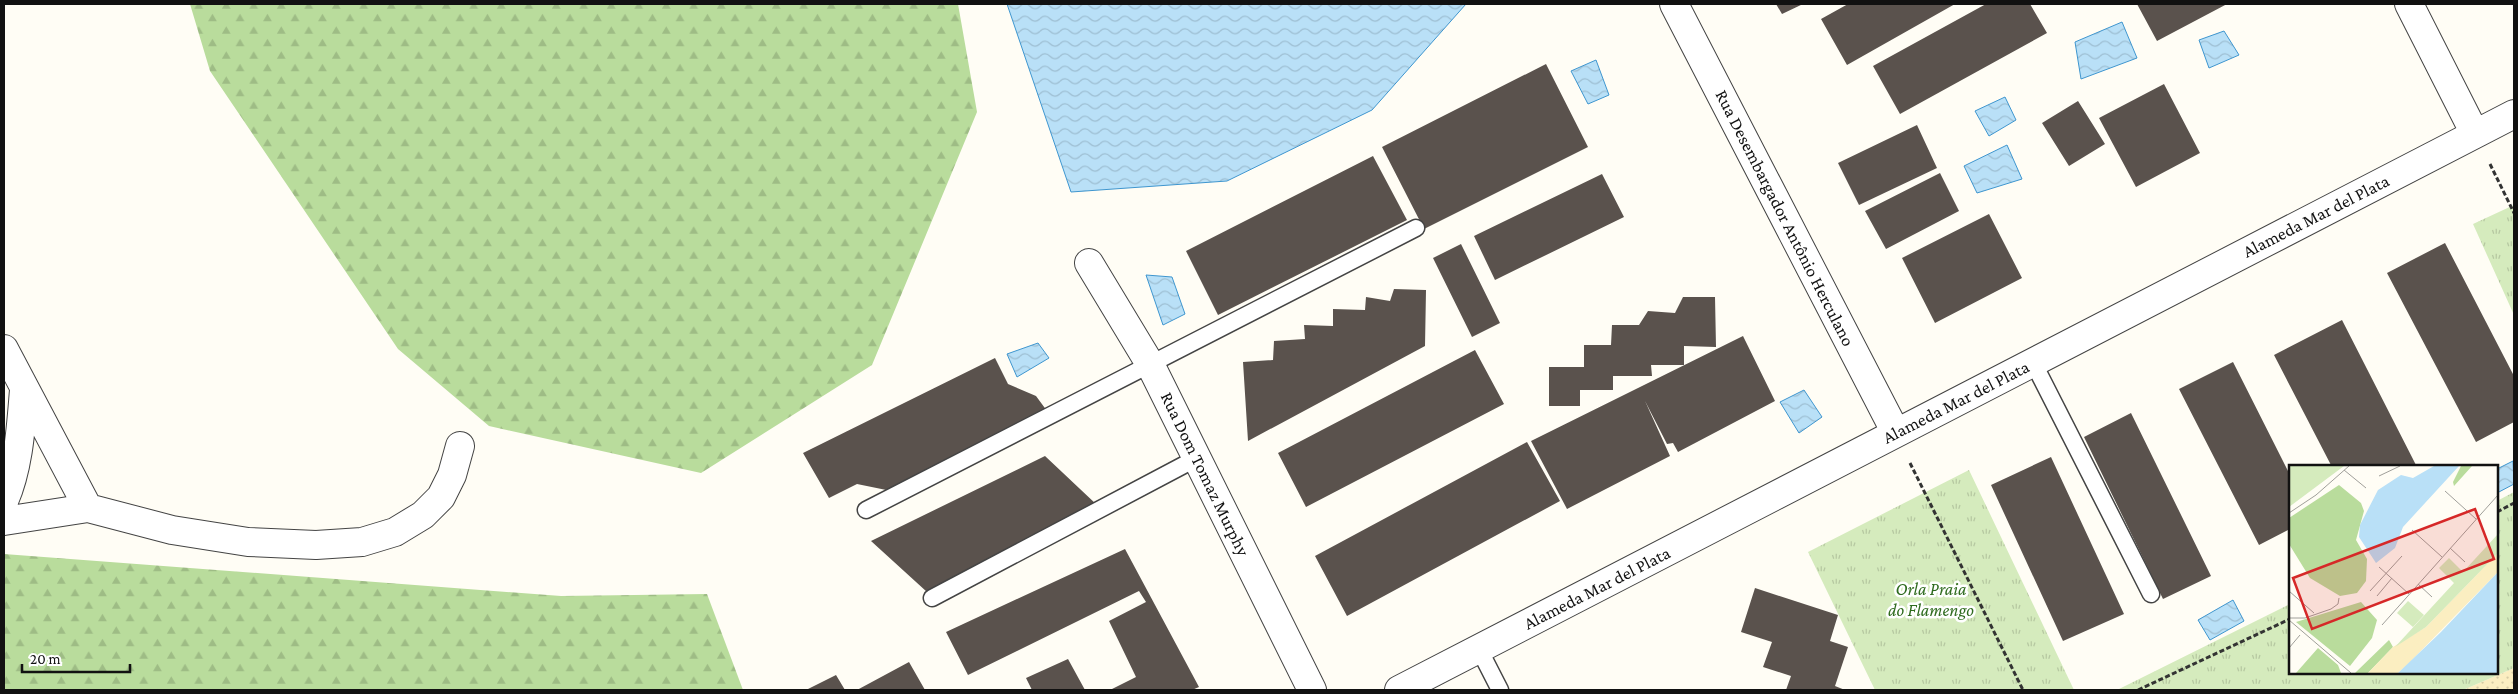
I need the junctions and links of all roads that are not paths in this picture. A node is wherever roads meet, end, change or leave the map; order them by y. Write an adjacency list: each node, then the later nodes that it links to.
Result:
1 (1674, 4): 11 (street, Rua Desembargador Antônio Herculano)
2 (2409, 4): 4 (street)
3 (2514, 114): 4 (street, Alameda Mar del Plata)
4 (2475, 134): 8 (street, Alameda Mar del Plata)
5 (1416, 228): 9 (lane)
6 (1089, 263): 9 (street, Rua Dom Tomaz Murphy)
7 (4, 349): 10 (street)
8 (2033, 362): 11 (street, Alameda Mar del Plata); 18 (lane)
9 (1150, 364): 13 (street, Rua Dom Tomaz Murphy); 16 (lane)
10 (24, 390): 14 (street); 15 (street)
11 (1896, 433): 20 (street, Alameda Mar del Plata)
12 (460, 446): 15 (street)
13 (1197, 458): 19 (lane); 21 (street, Rua Dom Tomaz Murphy)
14 (4, 500)
15 (88, 508): 17 (street)
16 (866, 510)
17 (4, 521)
18 (2150, 594)
19 (932, 598)
20 (1478, 649): 22 (street, Alameda Mar del Plata); 23 (lane)
21 (1312, 690)
22 (1399, 690)
23 (1500, 690)

